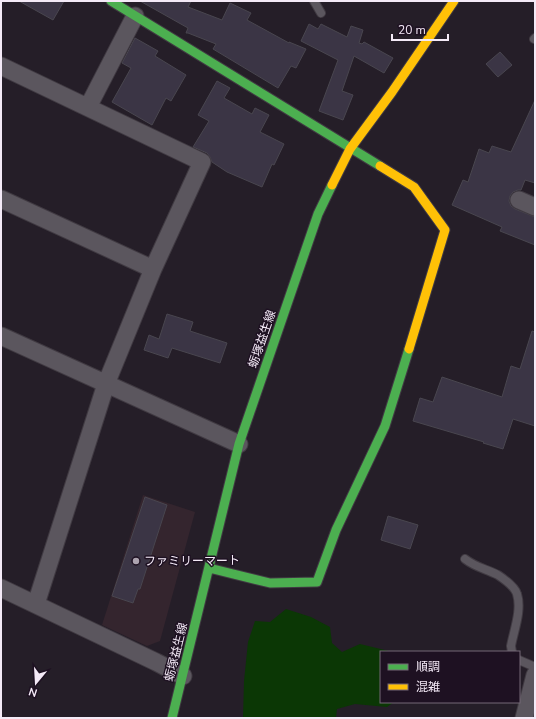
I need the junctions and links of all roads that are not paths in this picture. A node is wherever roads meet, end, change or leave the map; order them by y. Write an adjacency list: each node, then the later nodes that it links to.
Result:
1 (111, 1): 5 (street)
2 (314, 1): 4 (lane)
3 (454, 1): 8 (street, 蛎塚益生線)
4 (321, 13)
5 (135, 16): 7 (street); 8 (street)
6 (1, 66): 7 (street)
7 (88, 107): 12 (street)
8 (350, 149): 15 (street, 蛎塚益生線); 17 (street)
9 (1, 199): 12 (street)
10 (519, 200): 11 (street)
11 (535, 207)
12 (153, 269): 14 (street)
13 (1, 336): 14 (street)
14 (106, 384): 15 (street); 19 (street)
15 (239, 444): 17 (street, 蛎塚益生線)
16 (465, 559): 20 (lane)
17 (209, 568): 24 (street, 蛎塚益生線)
18 (1, 588): 19 (street)
19 (36, 604): 24 (street)
20 (512, 651)
21 (520, 660): 22 (lane)
22 (535, 667)
23 (535, 675): 26 (street)
24 (183, 676): 25 (street, 蛎塚益生線)
25 (172, 718)
26 (524, 718)

